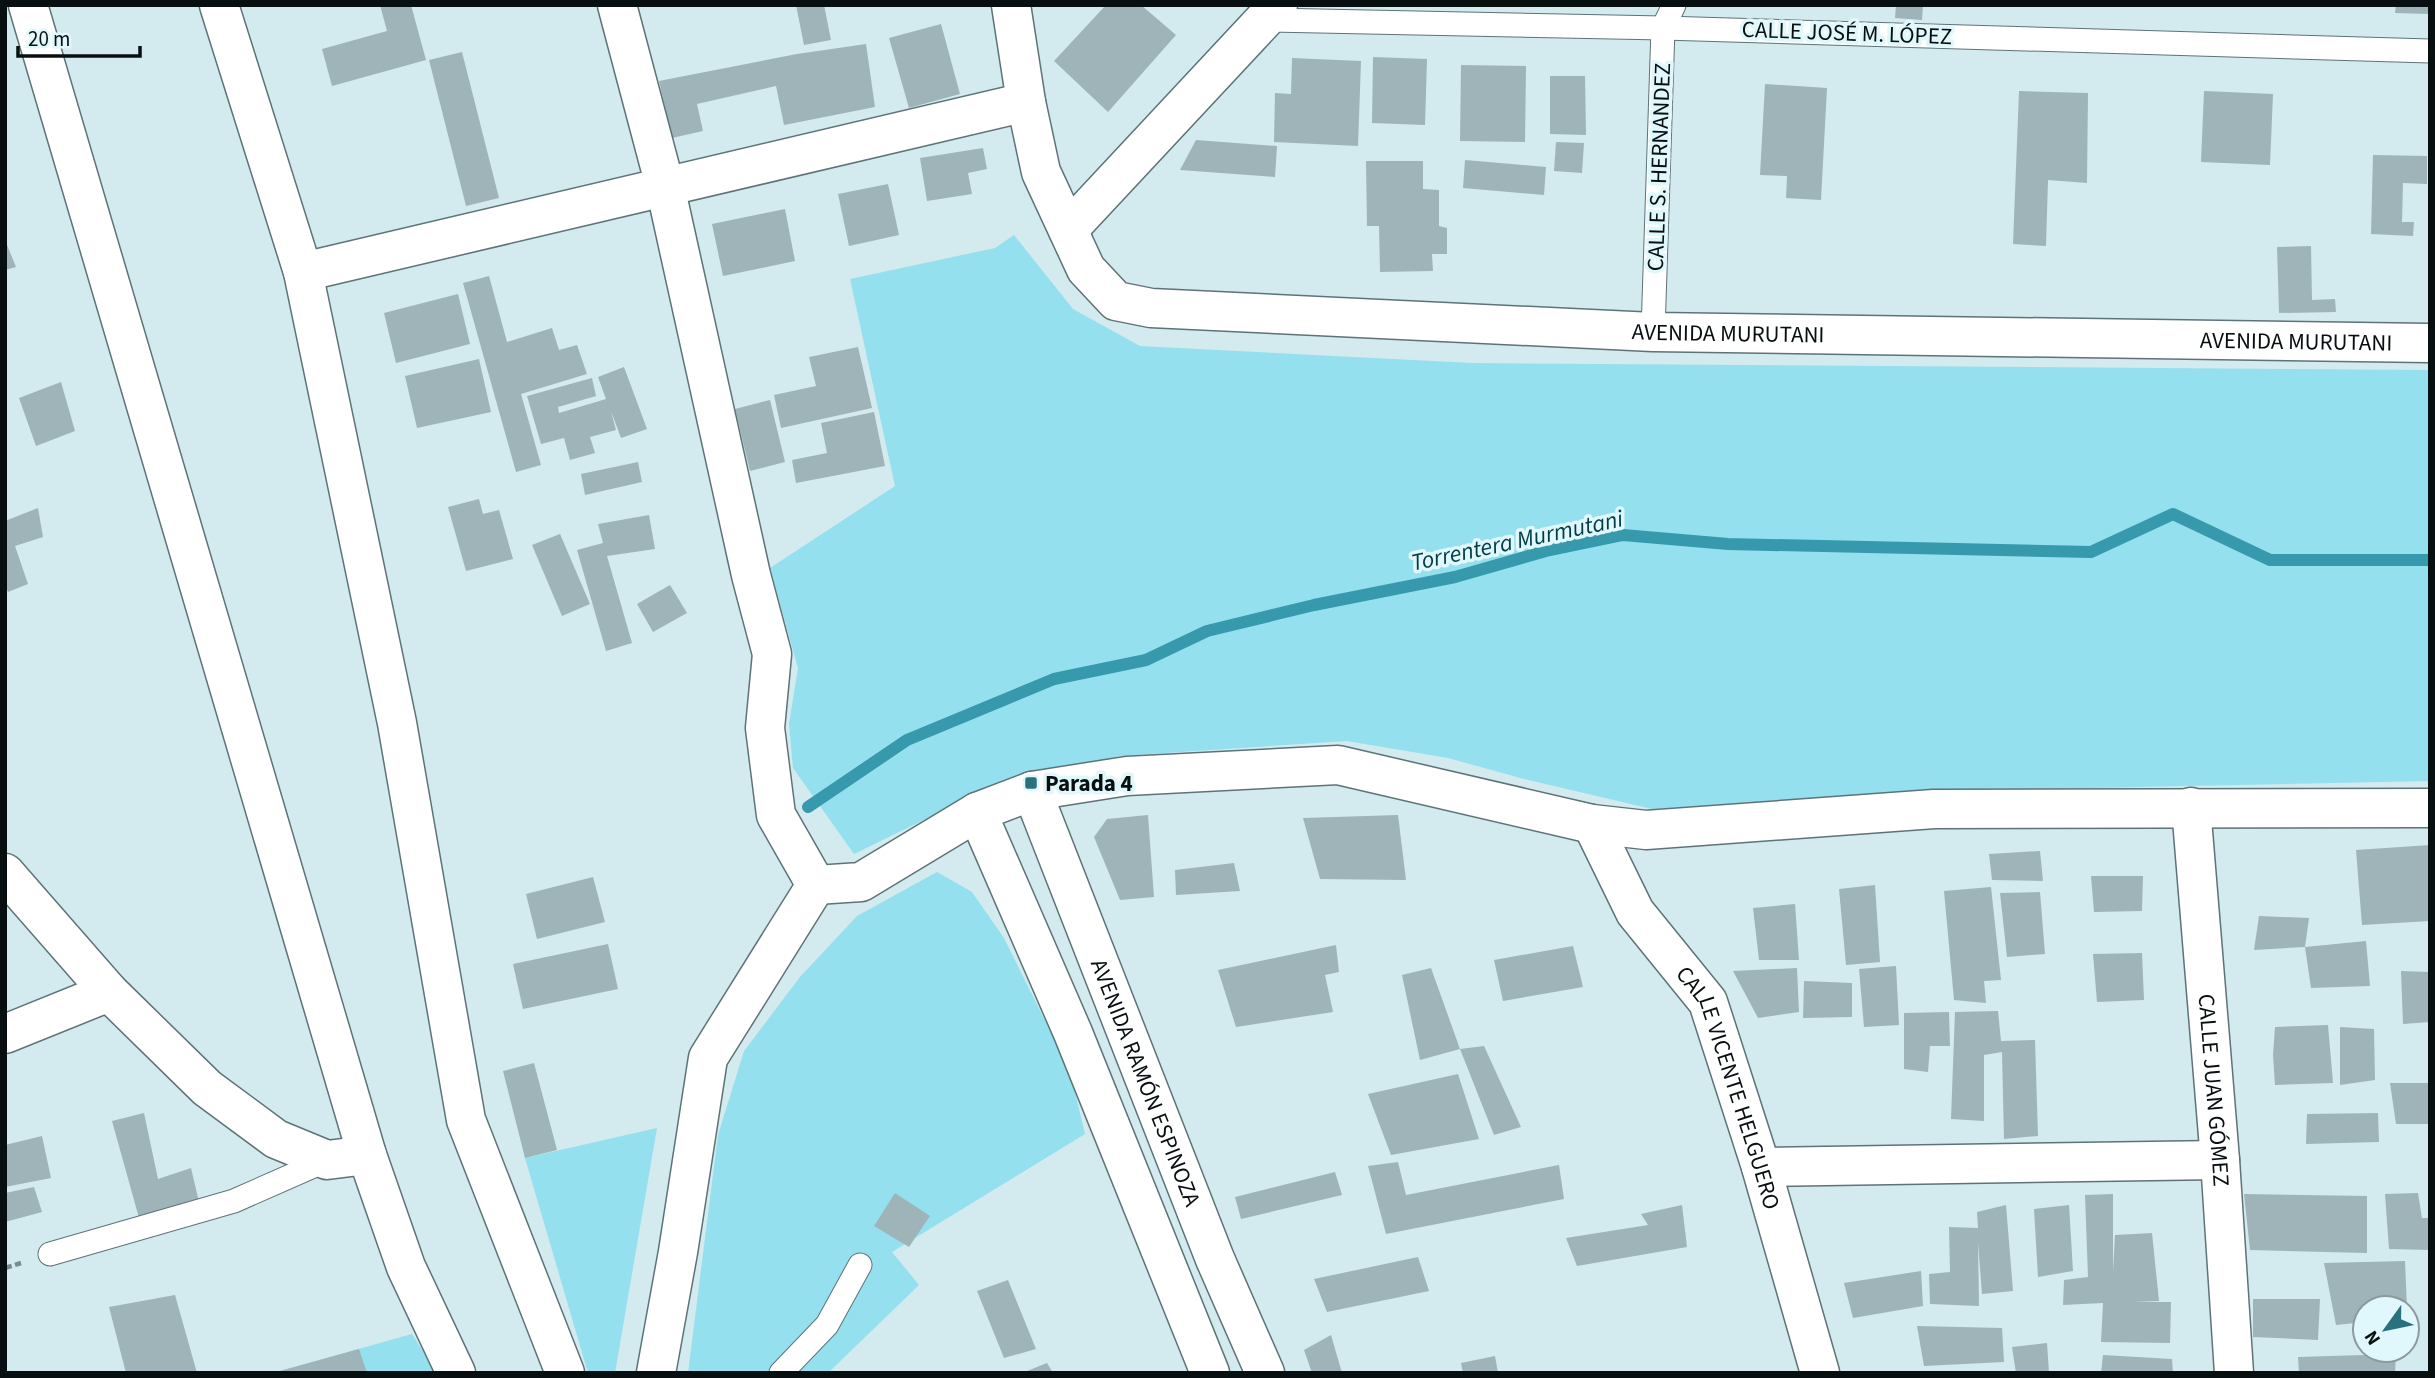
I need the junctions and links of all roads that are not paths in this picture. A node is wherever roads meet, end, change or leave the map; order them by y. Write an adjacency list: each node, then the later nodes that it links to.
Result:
1 (27, 5): 24 (street)
2 (219, 5): 12 (street)
3 (617, 5): 10 (street)
4 (1011, 5): 9 (street, AVENIDA MURUTANI)
5 (1674, 5): 7 (lane, CALLE S. HERNANDEZ)
6 (1271, 13): 7 (lane, CALLE JOSÉ M. LÓPEZ); 11 (street)
7 (1663, 28): 8 (lane, CALLE JOSÉ M. LÓPEZ); 13 (lane, CALLE S. HERNANDEZ)
8 (2430, 51)
9 (1026, 102): 10 (street); 11 (street, AVENIDA MURUTANI)
10 (665, 186): 12 (street); 21 (street)
11 (1068, 230): 13 (street, AVENIDA MURUTANI)
12 (303, 272): 31 (street)
13 (1653, 332): 14 (street, AVENIDA MURUTANI)
14 (2430, 343)
15 (1032, 791): 18 (street); 19 (street); 35 (street, AVENIDA RAMÓN ESPINOZA)
16 (2191, 807): 17 (street); 19 (street); 26 (street, CALLE JUAN GÓMEZ)
17 (2430, 808)
18 (977, 812): 21 (street); 34 (street, AVENIDA RAMÓN ESPINOZA)
19 (1592, 824): 27 (street, CALLE VICENTE HELGUERO)
20 (5, 873): 22 (street)
21 (816, 885): 32 (street)
22 (109, 992): 23 (street); 25 (street)
23 (5, 1034)
24 (367, 1155): 25 (street); 30 (street)
25 (327, 1160): 28 (lane)
26 (2220, 1160): 27 (street); 37 (street, CALLE JUAN GÓMEZ)
27 (1761, 1167): 36 (street, CALLE VICENTE HELGUERO)
28 (50, 1254)
29 (860, 1265): 33 (lane)
30 (456, 1373)
31 (565, 1373)
32 (656, 1373)
33 (781, 1373)
34 (1210, 1373)
35 (1265, 1373)
36 (1820, 1373)
37 (2234, 1373)

